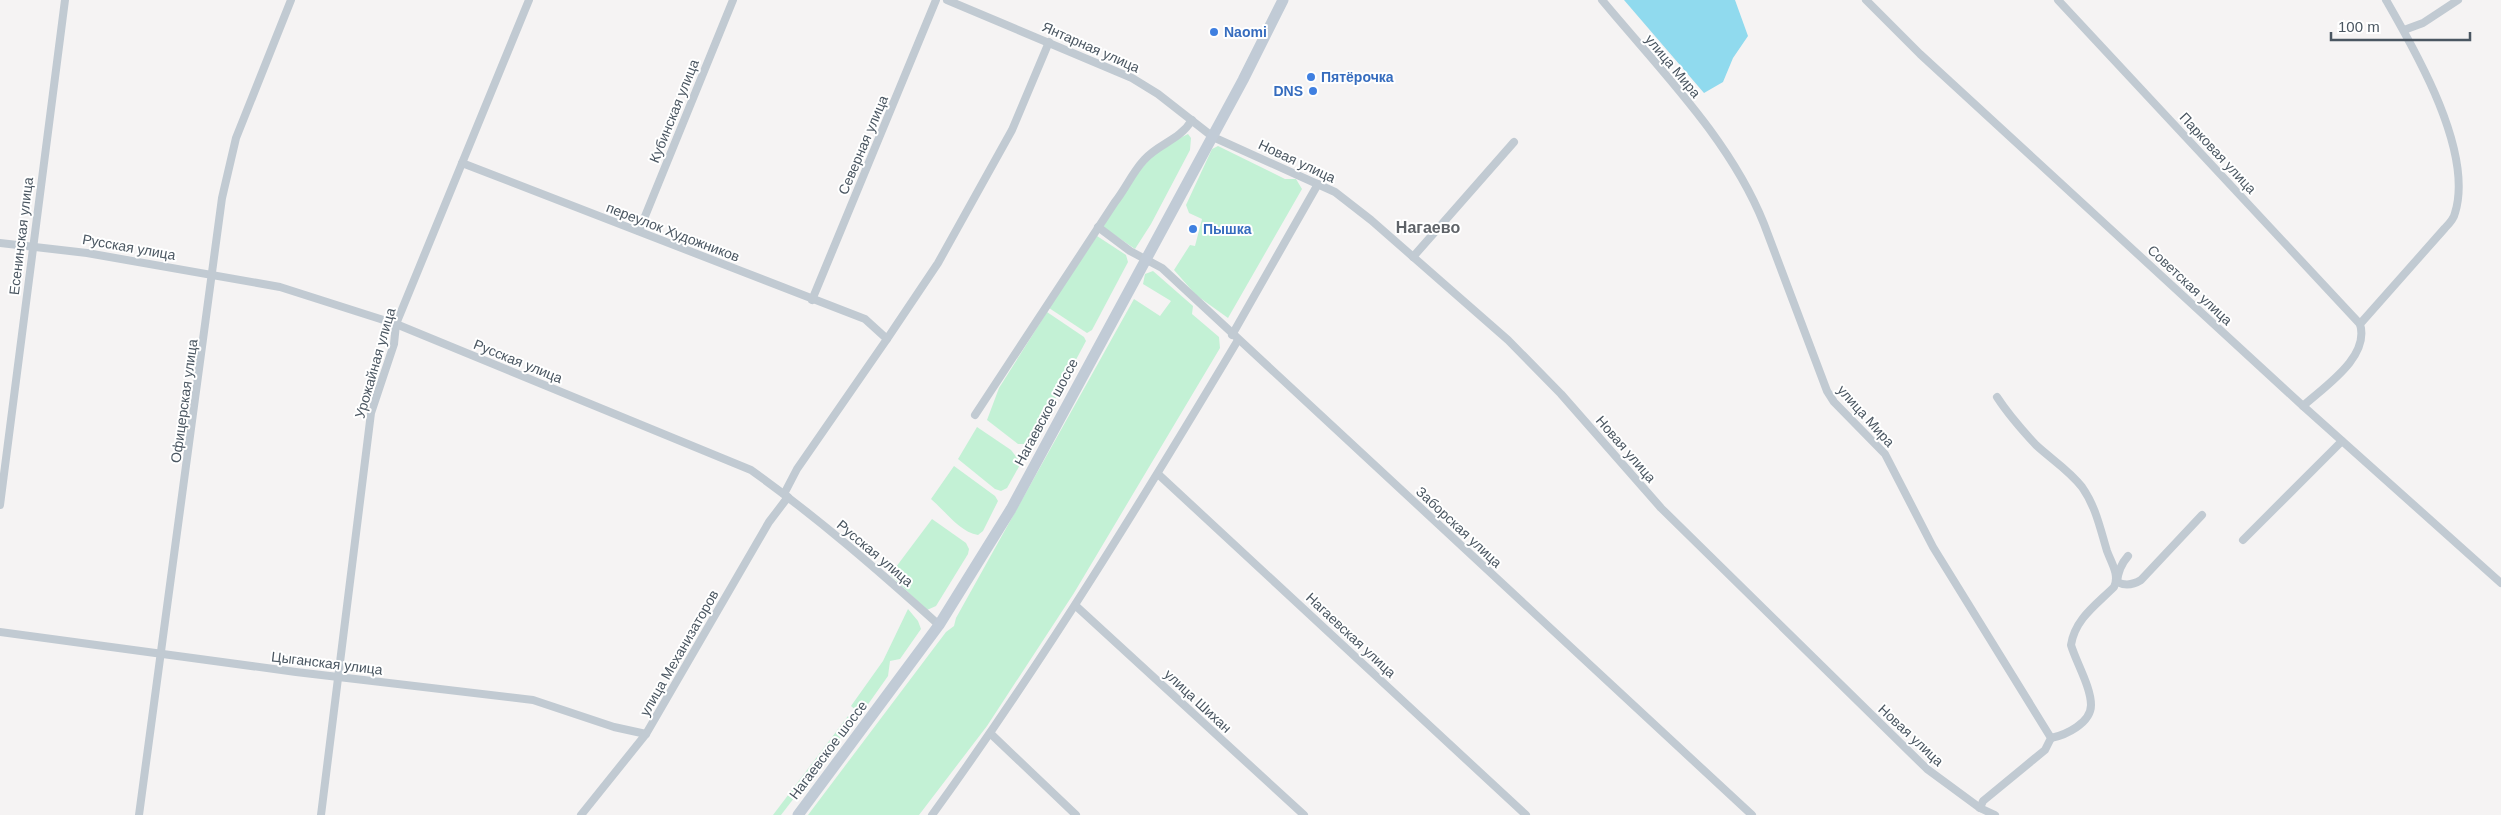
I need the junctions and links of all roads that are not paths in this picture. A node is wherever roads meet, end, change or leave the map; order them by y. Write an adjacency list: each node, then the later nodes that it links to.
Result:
1 (66, 0): 23 (street, Есенинская улица)
2 (291, 0): 26 (street, Офицерская улица)
3 (529, 0): 18 (street, Урожайная улица)
4 (733, 0): 21 (street, Кубинская улица)
5 (936, 0): 27 (street, Северная улица)
6 (948, 0): 14 (street, Янтарная улица)
7 (1283, 0): 16 (street, Нагаевское шоссе)
8 (1602, 0): 51 (street, улица Мира)
9 (1866, 0): 33 (street, Советская улица)
10 (2058, 0): 29 (street, Парковая улица)
11 (2386, 0): 13 (street)
12 (2458, 0): 13 (street)
13 (2404, 30): 29 (street)
14 (1049, 42): 15 (street, Янтарная улица); 31 (street, улица Механизаторов)
15 (1192, 120): 16 (street, Янтарная улица); 20 (street)
16 (1212, 137): 19 (street, Новая улица); 25 (street, Нагаевское шоссе)
17 (1514, 142): 24 (street)
18 (462, 163): 21 (street, переулок Художников); 28 (street, Урожайная улица)
19 (1318, 184): 24 (street, Новая улица); 30 (street)
20 (1098, 227): 25 (street, Заборская улица); 34 (street)
21 (639, 231): 27 (street, переулок Художников)
22 (0, 243): 23 (street, Русская улица)
23 (32, 247): 26 (street, Русская улица); 38 (street, Есенинская улица)
24 (1413, 257): 52 (street, Новая улица)
25 (1146, 260): 30 (street, Заборская улица); 45 (street, Нагаевское шоссе)
26 (213, 275): 28 (street, Русская улица); 47 (street, Офицерская улица)
27 (812, 300): 31 (street, переулок Художников)
28 (396, 324): 37 (street, Русская улица); 48 (street, Урожайная улица)
29 (2360, 324): 33 (street)
30 (1235, 337): 36 (street); 61 (street, Заборская улица)
31 (887, 339): 37 (street, улица Механизаторов)
32 (1997, 397): 42 (street)
33 (2303, 406): 35 (street, Советская улица)
34 (975, 415)
35 (2342, 441): 40 (street); 43 (street, Советская улица)
36 (1158, 474): 44 (street); 60 (street, Нагаевская улица)
37 (786, 495): 45 (street, Русская улица); 49 (street, улица Механизаторов)
38 (0, 505)
39 (2202, 515): 42 (street)
40 (2243, 540)
41 (2128, 556): 42 (street)
42 (2116, 582): 51 (street)
43 (2501, 583)
44 (1076, 606): 50 (street); 59 (street, улица Шихан)
45 (939, 625): 56 (street, Нагаевское шоссе)
46 (0, 632): 47 (street, Цыганская улица)
47 (162, 652): 48 (street, Цыганская улица); 53 (street, Офицерская улица)
48 (339, 677): 49 (street, Цыганская улица); 54 (street, Урожайная улица)
49 (646, 734): 55 (street, улица Механизаторов)
50 (991, 734): 57 (street); 58 (street)
51 (2051, 738): 52 (street)
52 (1980, 808): 62 (street, Новая улица)
53 (139, 815)
54 (321, 815)
55 (581, 815)
56 (798, 815)
57 (932, 815)
58 (1076, 815)
59 (1304, 815)
60 (1526, 815)
61 (1752, 815)
62 (1995, 815)

